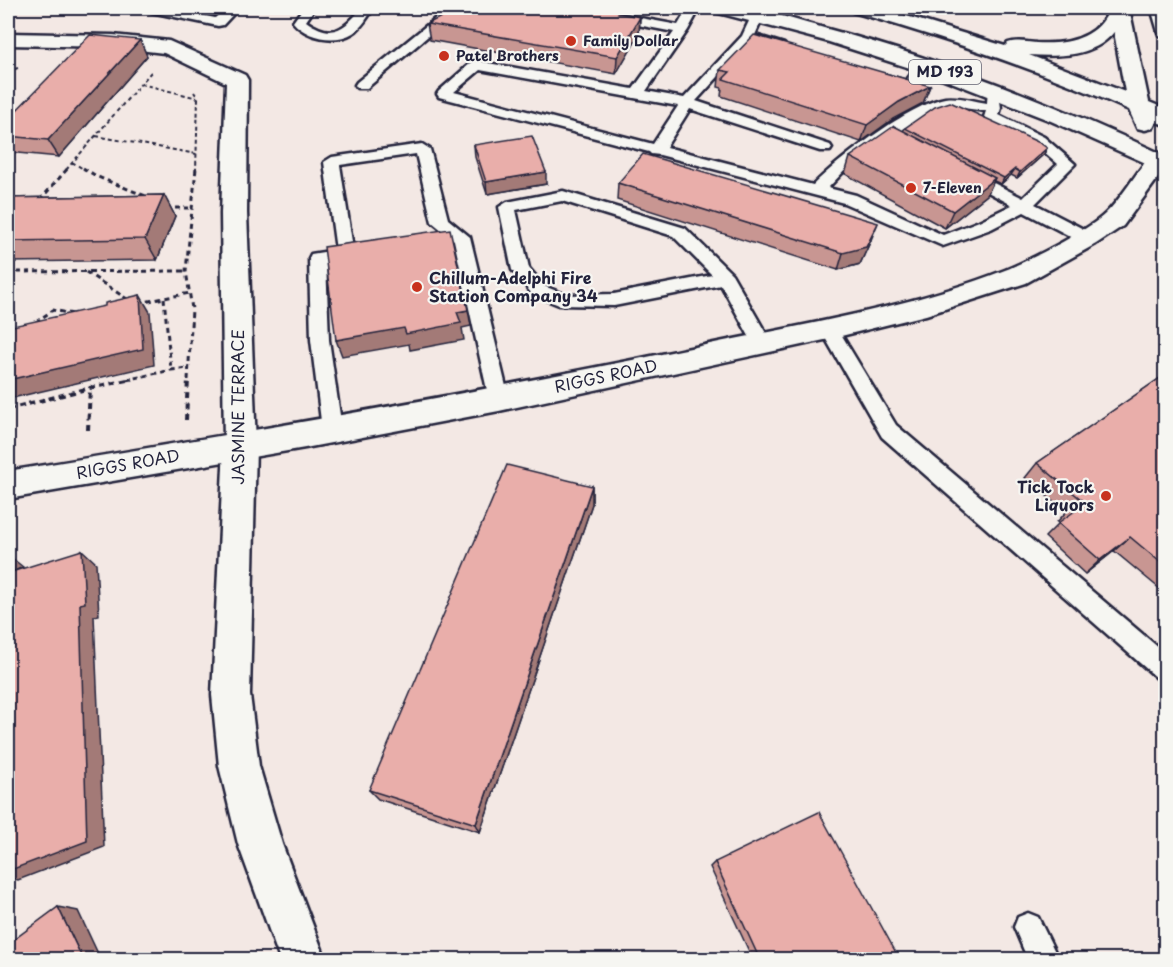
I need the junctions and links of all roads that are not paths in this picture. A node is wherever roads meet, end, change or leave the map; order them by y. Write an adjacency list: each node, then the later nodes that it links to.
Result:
1 (151, 8): 2 (lane)
2 (233, 8)
3 (309, 8): 4 (lane)
4 (368, 8)
5 (455, 8): 21 (lane)
6 (570, 8): 13 (lane)
7 (694, 8): 13 (lane)
8 (722, 8): 12 (main road, MD 193)
9 (860, 8): 14 (main road, MD 193)
10 (1120, 8): 14 (main road); 25 (main road)
11 (1161, 8): 15 (main road)
12 (758, 15): 16 (lane); 19 (main road, MD 193)
13 (681, 30): 22 (lane)
14 (934, 30): 25 (main road, MD 193)
15 (1166, 31)
16 (748, 37): 18 (lane); 24 (lane)
17 (8, 39): 45 (main road, JASMINE TERRACE)
18 (791, 50)
19 (925, 66): 20 (lane); 23 (main road, MD 193)
20 (877, 77)
21 (362, 85)
22 (638, 94): 24 (lane); 30 (lane)
23 (994, 99): 27 (lane); 31 (main road, MD 193); 34 (lane)
24 (687, 103): 29 (lane); 30 (lane)
25 (1139, 106): 26 (main road, MD 193); 31 (main road)
26 (1166, 118)
27 (887, 134): 28 (lane); 33 (lane)
28 (908, 145)
29 (825, 148)
30 (657, 151): 33 (lane)
31 (1163, 159): 36 (main road, RIGGS ROAD)
32 (951, 167): 34 (lane)
33 (816, 191): 34 (lane)
34 (1025, 205): 36 (lane)
35 (462, 237): 37 (lane); 39 (lane); 43 (lane)
36 (1087, 238): 41 (main road, RIGGS ROAD)
37 (439, 240)
38 (369, 250): 39 (lane)
39 (345, 254): 44 (lane)
40 (726, 278): 40 (lane); 42 (lane)
41 (829, 329): 42 (main road, RIGGS ROAD); 47 (lane)
42 (762, 342): 43 (main road, RIGGS ROAD)
43 (499, 399): 44 (main road, RIGGS ROAD)
44 (332, 429): 45 (main road, RIGGS ROAD)
45 (240, 446): 46 (main road, RIGGS ROAD); 49 (main road, JASMINE TERRACE)
46 (8, 485)
47 (1166, 670)
48 (1028, 927): 50 (lane)
49 (303, 960)
50 (1044, 960)

